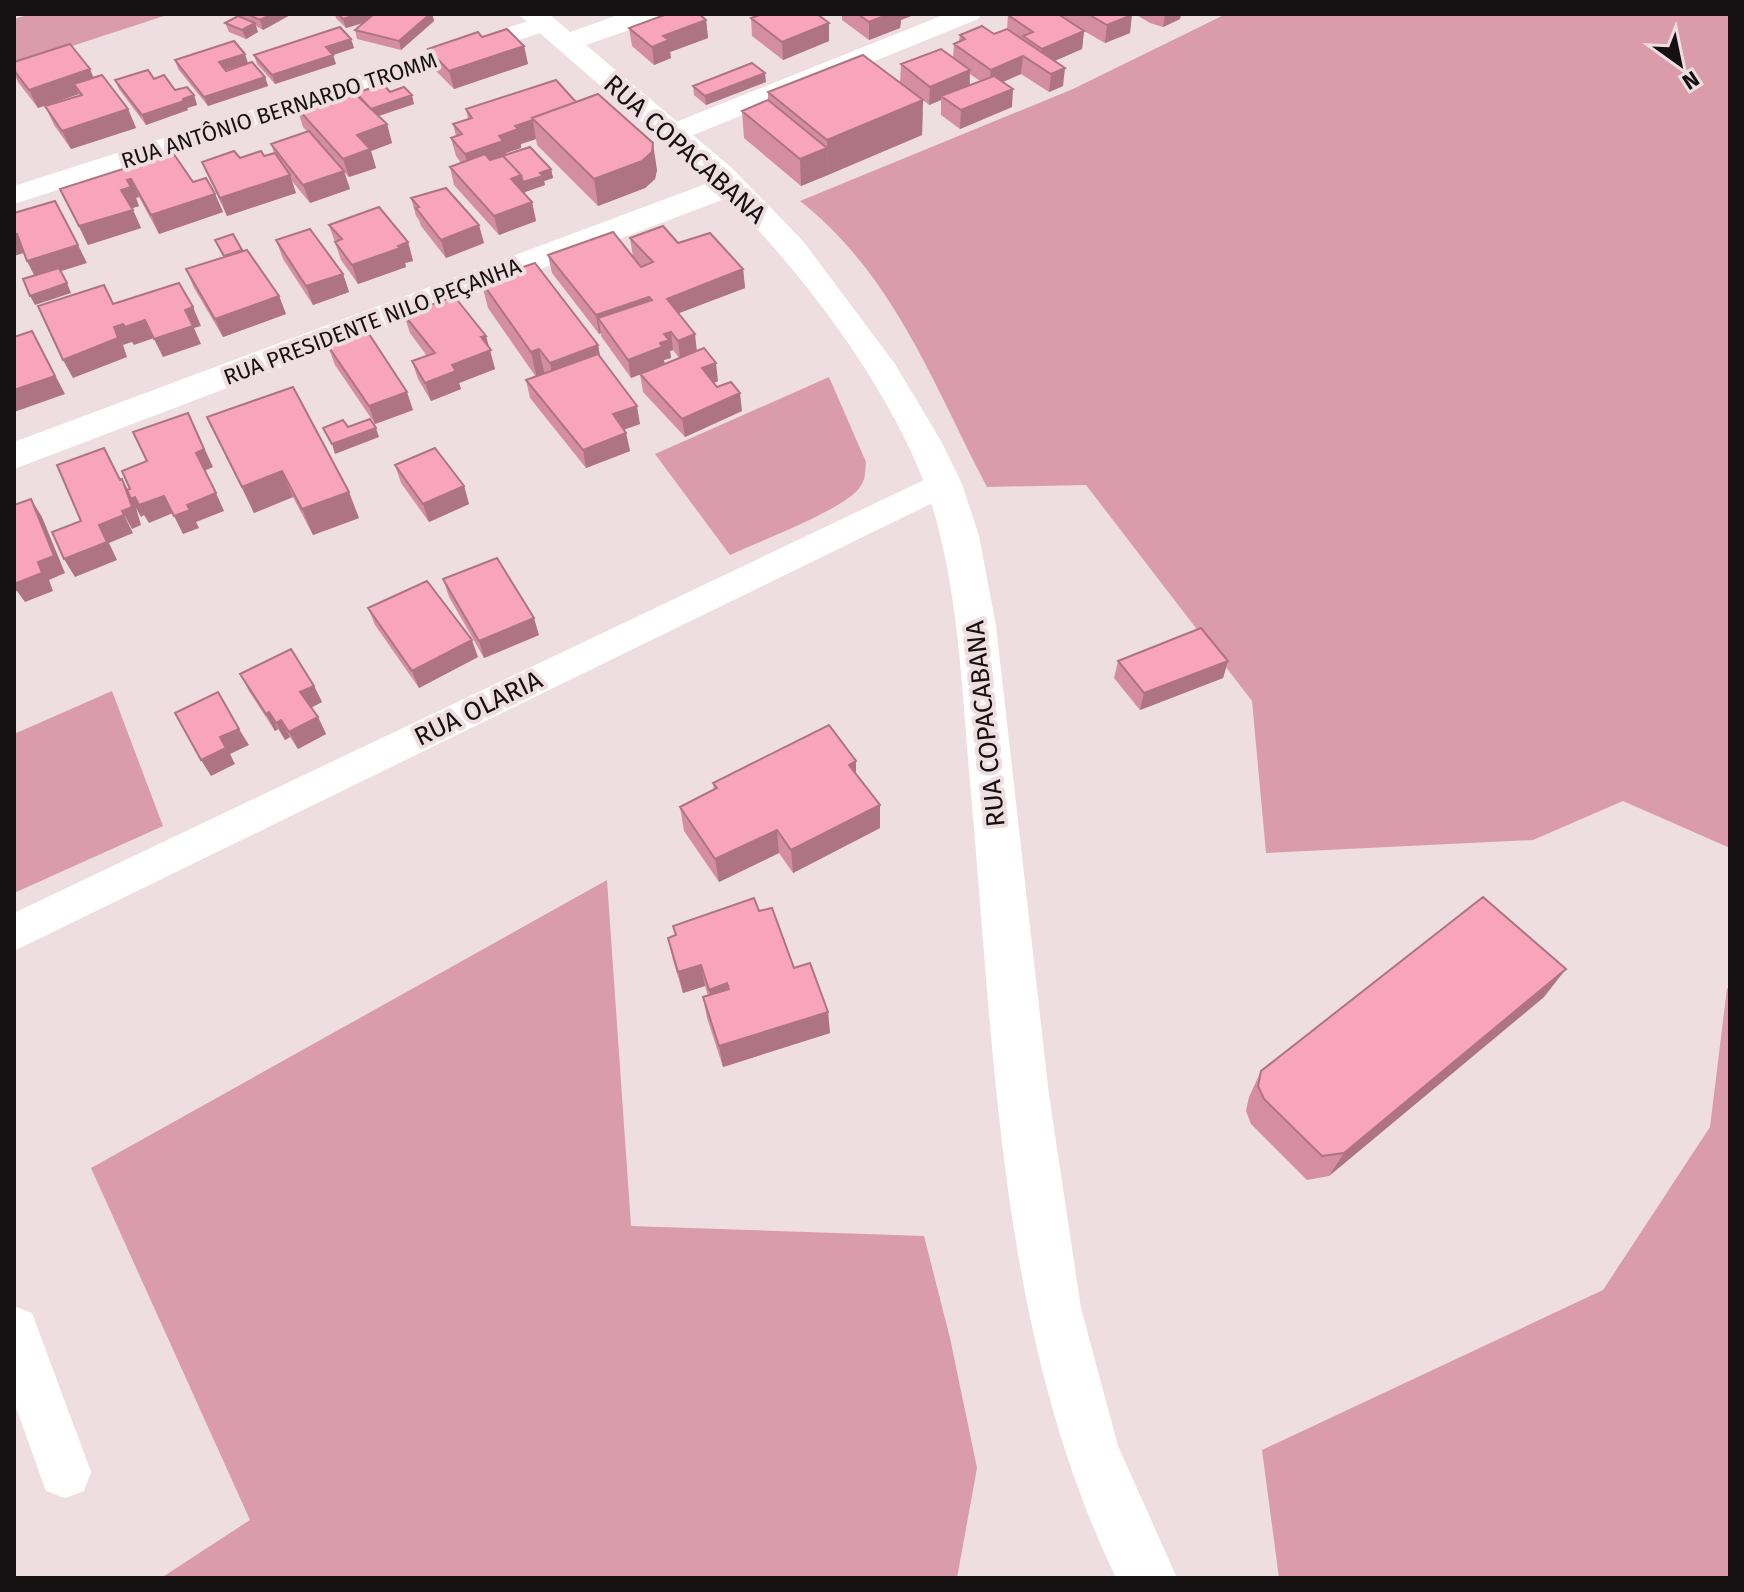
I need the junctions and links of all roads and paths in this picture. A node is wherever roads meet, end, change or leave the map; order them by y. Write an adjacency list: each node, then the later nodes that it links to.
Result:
1 (648, 14): 3 (main road)
2 (969, 14): 4 (street)
3 (547, 27): 4 (main road, RUA COPACABANA); 6 (street, RUA ANTÔNIO BERNARDO TROMM)
4 (671, 134): 5 (main road, RUA COPACABANA)
5 (731, 186): 7 (main road, RUA PRESIDENTE NILO PEÇANHA); 8 (main road, RUA COPACABANA)
6 (14, 195)
7 (14, 456)
8 (943, 483): 9 (street, RUA OLARIA); 12 (main road, RUA COPACABANA)
9 (14, 933)
10 (14, 1331): 11 (street)
11 (65, 1472)
12 (1147, 1578)

